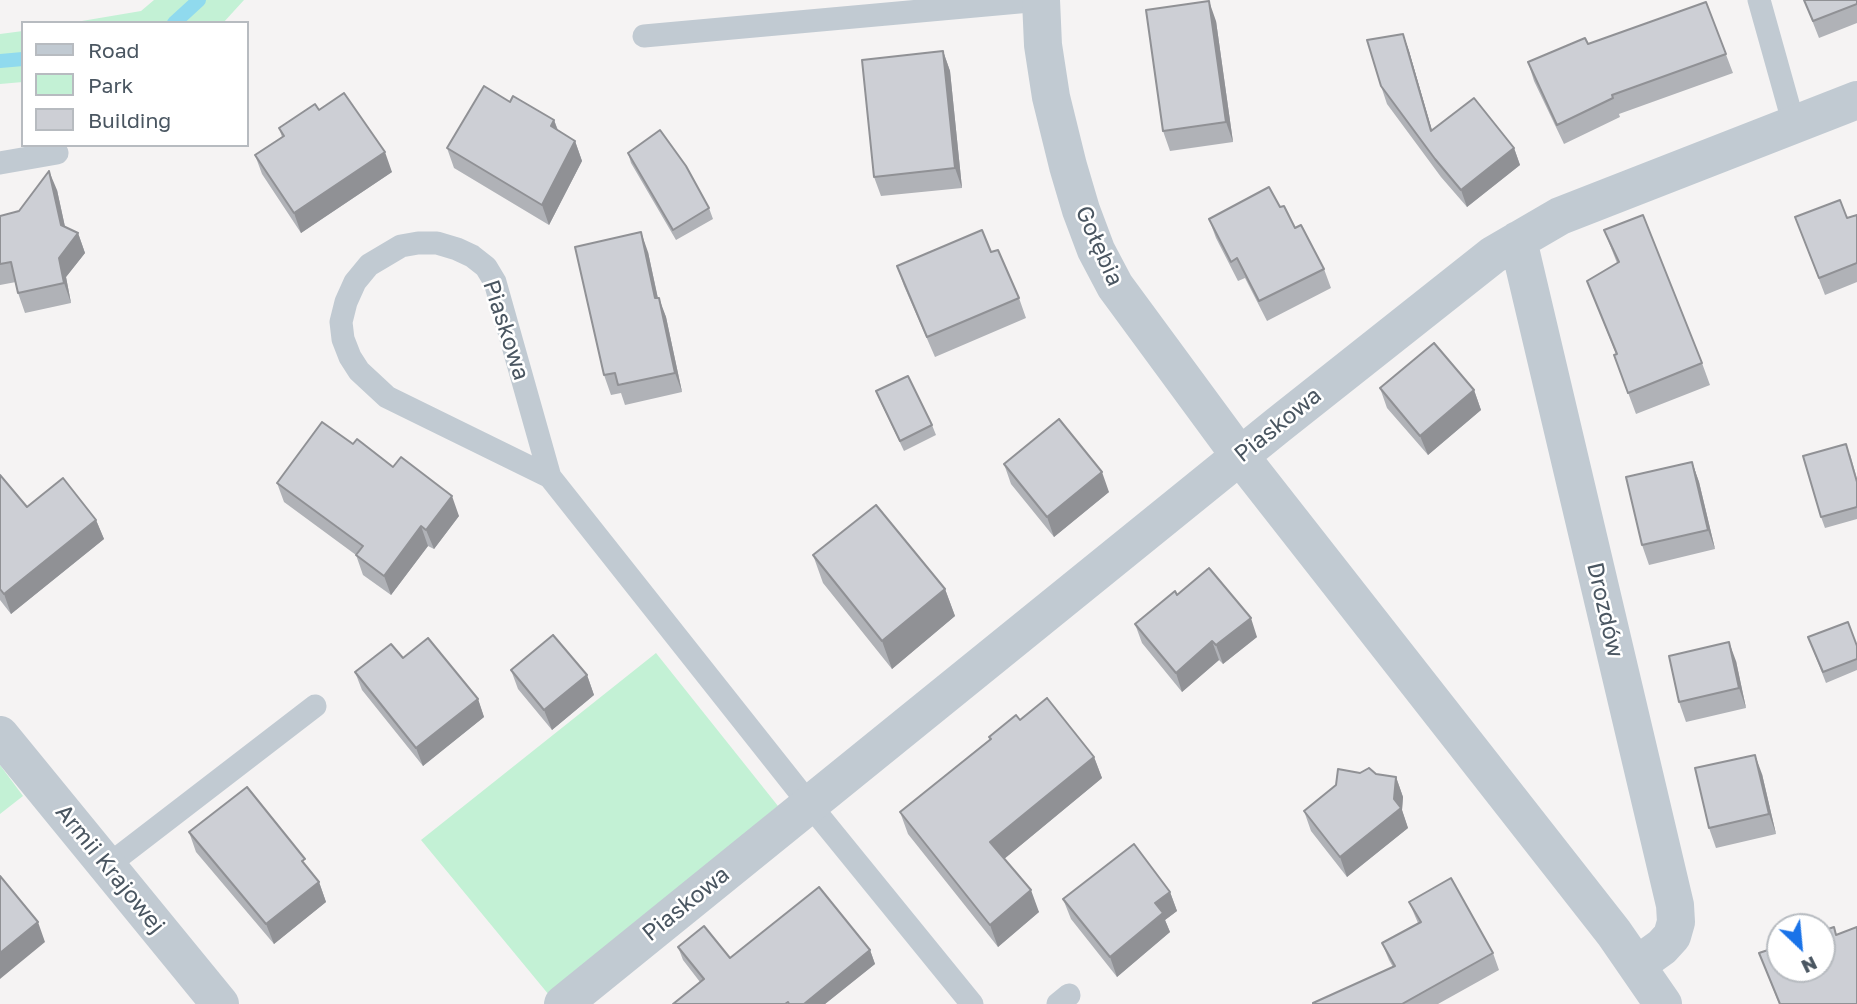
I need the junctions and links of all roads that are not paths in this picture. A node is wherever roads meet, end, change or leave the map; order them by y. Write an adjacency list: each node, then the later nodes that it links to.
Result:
1 (1041, 0): 3 (lane, Gołębia); 9 (street, Gołębia)
2 (1759, 0): 5 (lane)
3 (644, 36)
4 (1857, 100): 5 (street, Piaskowa)
5 (1794, 125): 8 (street, Piaskowa)
6 (57, 153): 7 (lane)
7 (0, 163)
8 (1518, 240): 9 (street, Piaskowa); 15 (street, Drozdów)
9 (1240, 456): 13 (street, Piaskowa); 15 (street)
10 (550, 477): 10 (lane, Piaskowa); 13 (lane, Piaskowa)
11 (315, 706): 14 (lane)
12 (0, 735): 14 (street, Armii Krajowej)
13 (810, 805): 17 (street, Piaskowa); 18 (lane, Piaskowa)
14 (107, 866): 16 (street, Armii Krajowej)
15 (1637, 965): 19 (street)
16 (220, 1004)
17 (563, 1004)
18 (972, 1004)
19 (1663, 1004)

